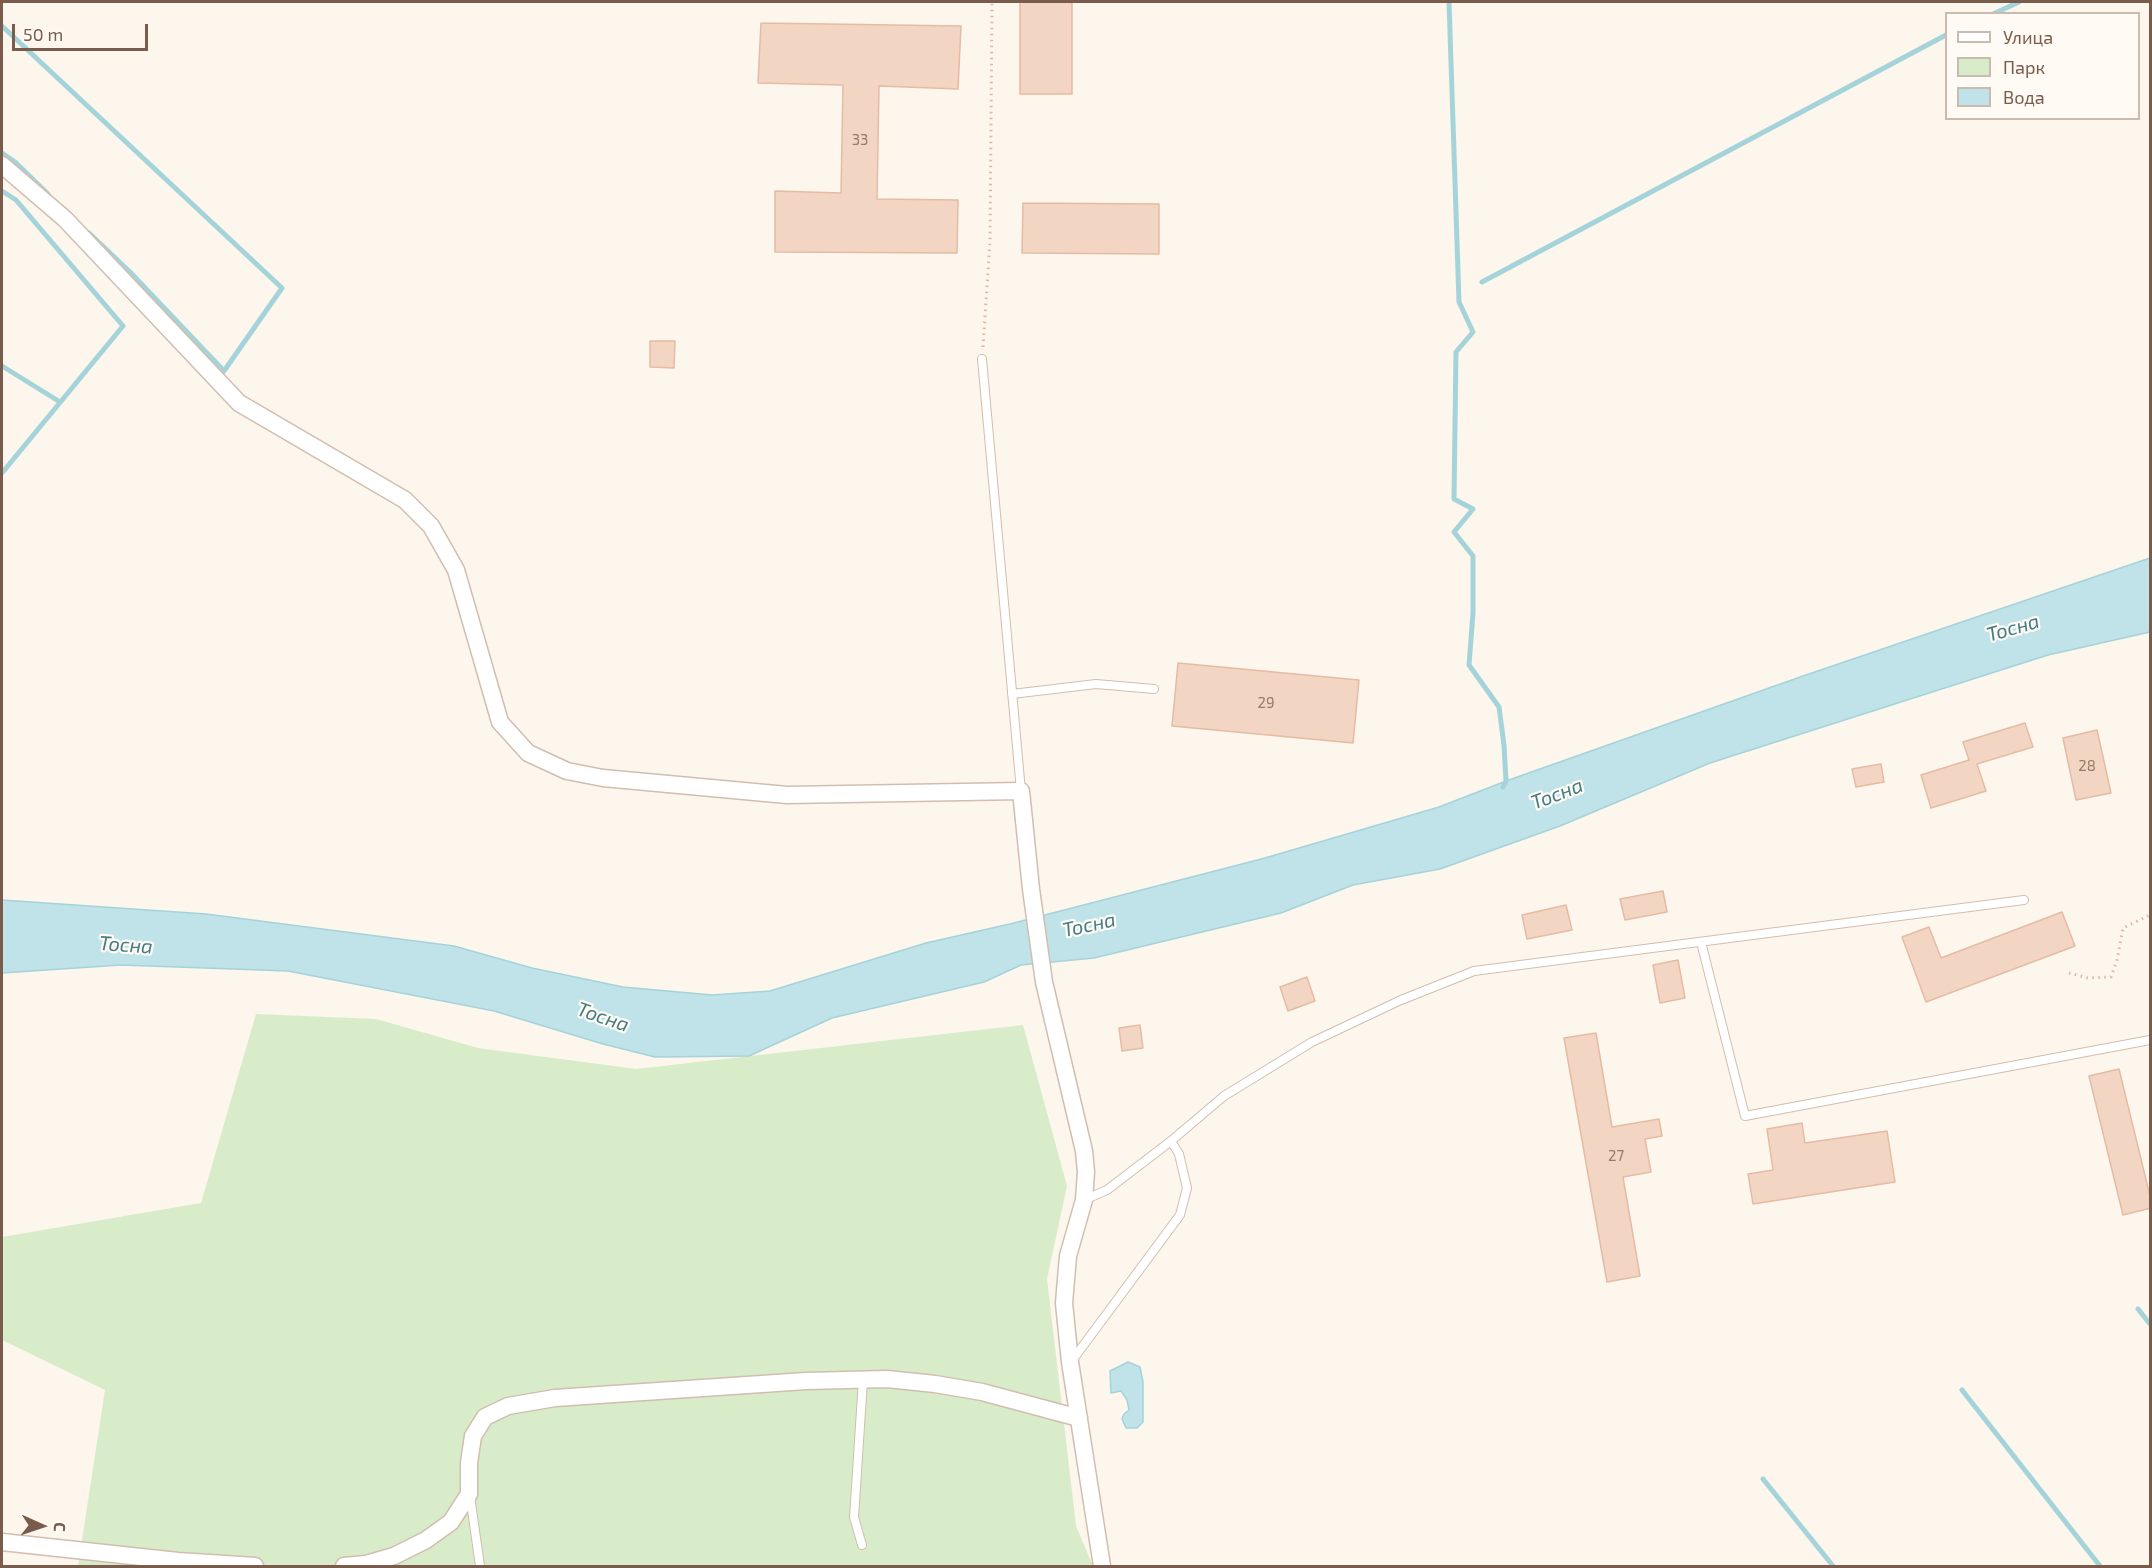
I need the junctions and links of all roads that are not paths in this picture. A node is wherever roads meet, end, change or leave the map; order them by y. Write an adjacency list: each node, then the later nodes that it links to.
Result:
1 (2, 165): 5 (street)
2 (982, 359): 4 (lane)
3 (1154, 689): 4 (lane)
4 (1012, 694): 5 (lane)
5 (1021, 791): 10 (street)
6 (2024, 900): 7 (lane)
7 (1701, 942): 8 (lane); 9 (lane)
8 (2151, 1040)
9 (1171, 1141): 10 (lane); 11 (lane)
10 (1084, 1200): 11 (street)
11 (1070, 1362): 13 (street)
12 (863, 1380): 13 (street); 14 (street); 16 (lane)
13 (1079, 1418): 20 (street)
14 (469, 1494): 18 (street); 19 (lane)
15 (2, 1542): 17 (street)
16 (862, 1545)
17 (255, 1566)
18 (344, 1566)
19 (480, 1566)
20 (1102, 1566)

